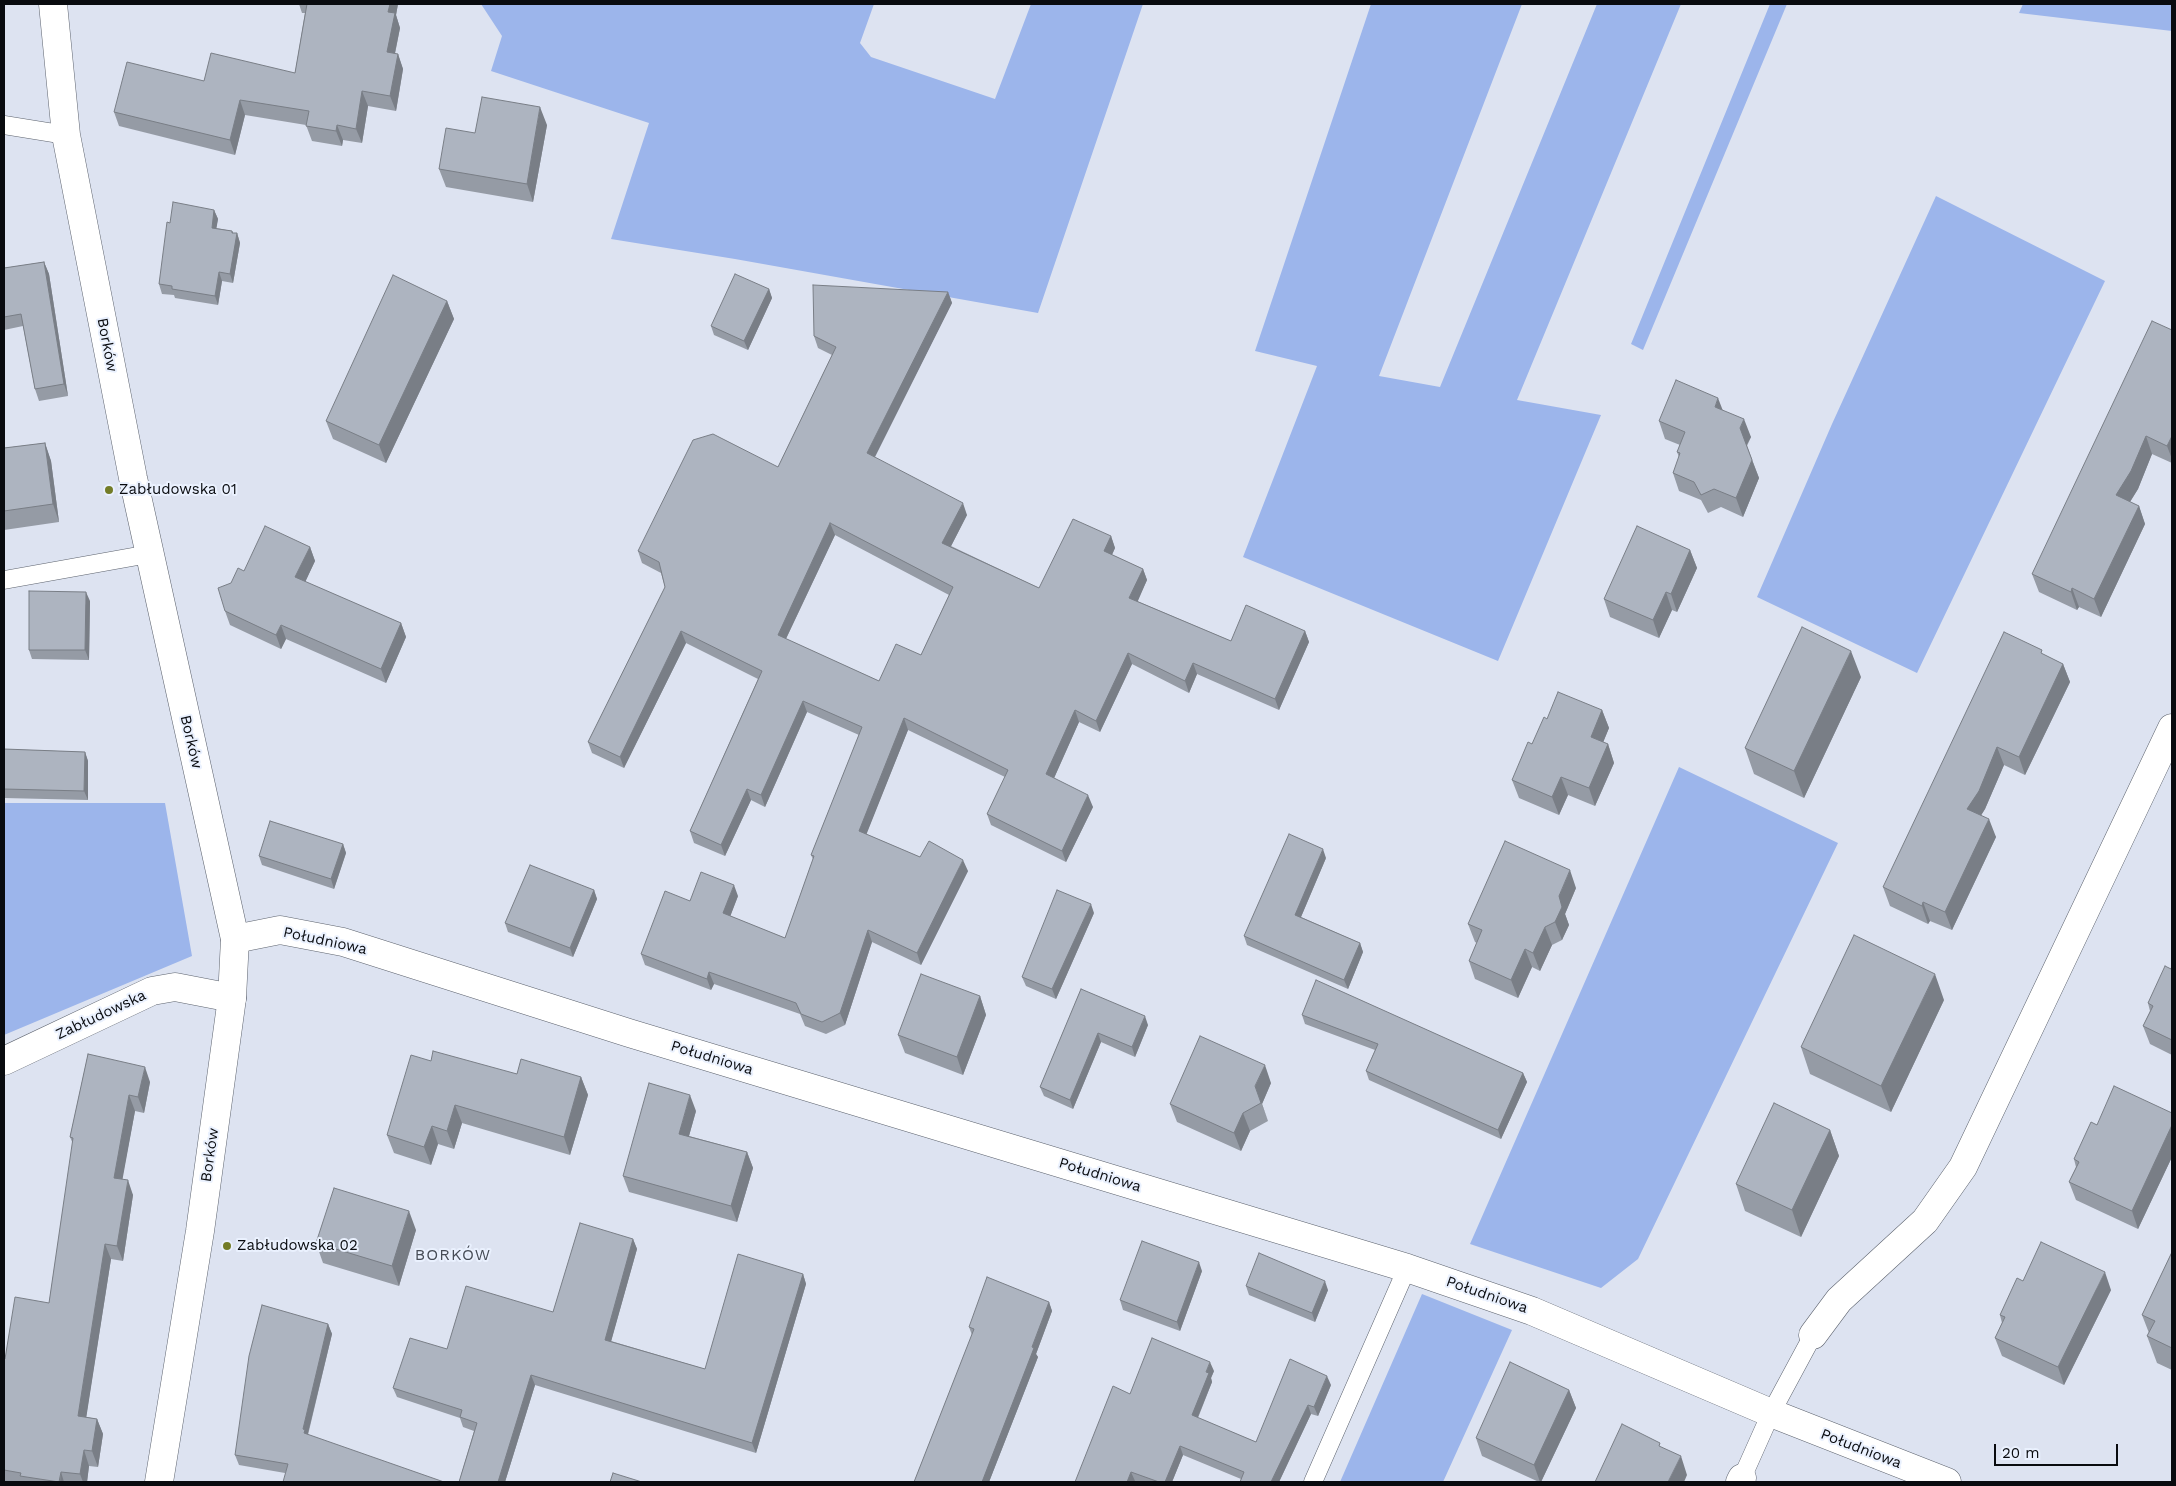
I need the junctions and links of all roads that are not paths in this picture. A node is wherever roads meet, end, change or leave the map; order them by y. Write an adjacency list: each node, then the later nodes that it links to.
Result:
1 (53, 4): 3 (street, Borków)
2 (4, 125): 3 (lane)
3 (66, 135): 4 (street, Borków)
4 (149, 554): 5 (lane); 7 (street, Borków)
5 (4, 580)
6 (2172, 728): 11 (street)
7 (235, 939): 8 (street, Borków); 10 (street, Południowa)
8 (232, 998): 9 (street, Zabłudowska); 14 (street, Borków)
9 (4, 1061)
10 (1407, 1268): 12 (street, Południowa); 15 (lane)
11 (1814, 1335): 12 (lane)
12 (1771, 1413): 13 (lane); 16 (street, Południowa)
13 (1741, 1480)
14 (159, 1482)
15 (1313, 1482)
16 (1947, 1482)

